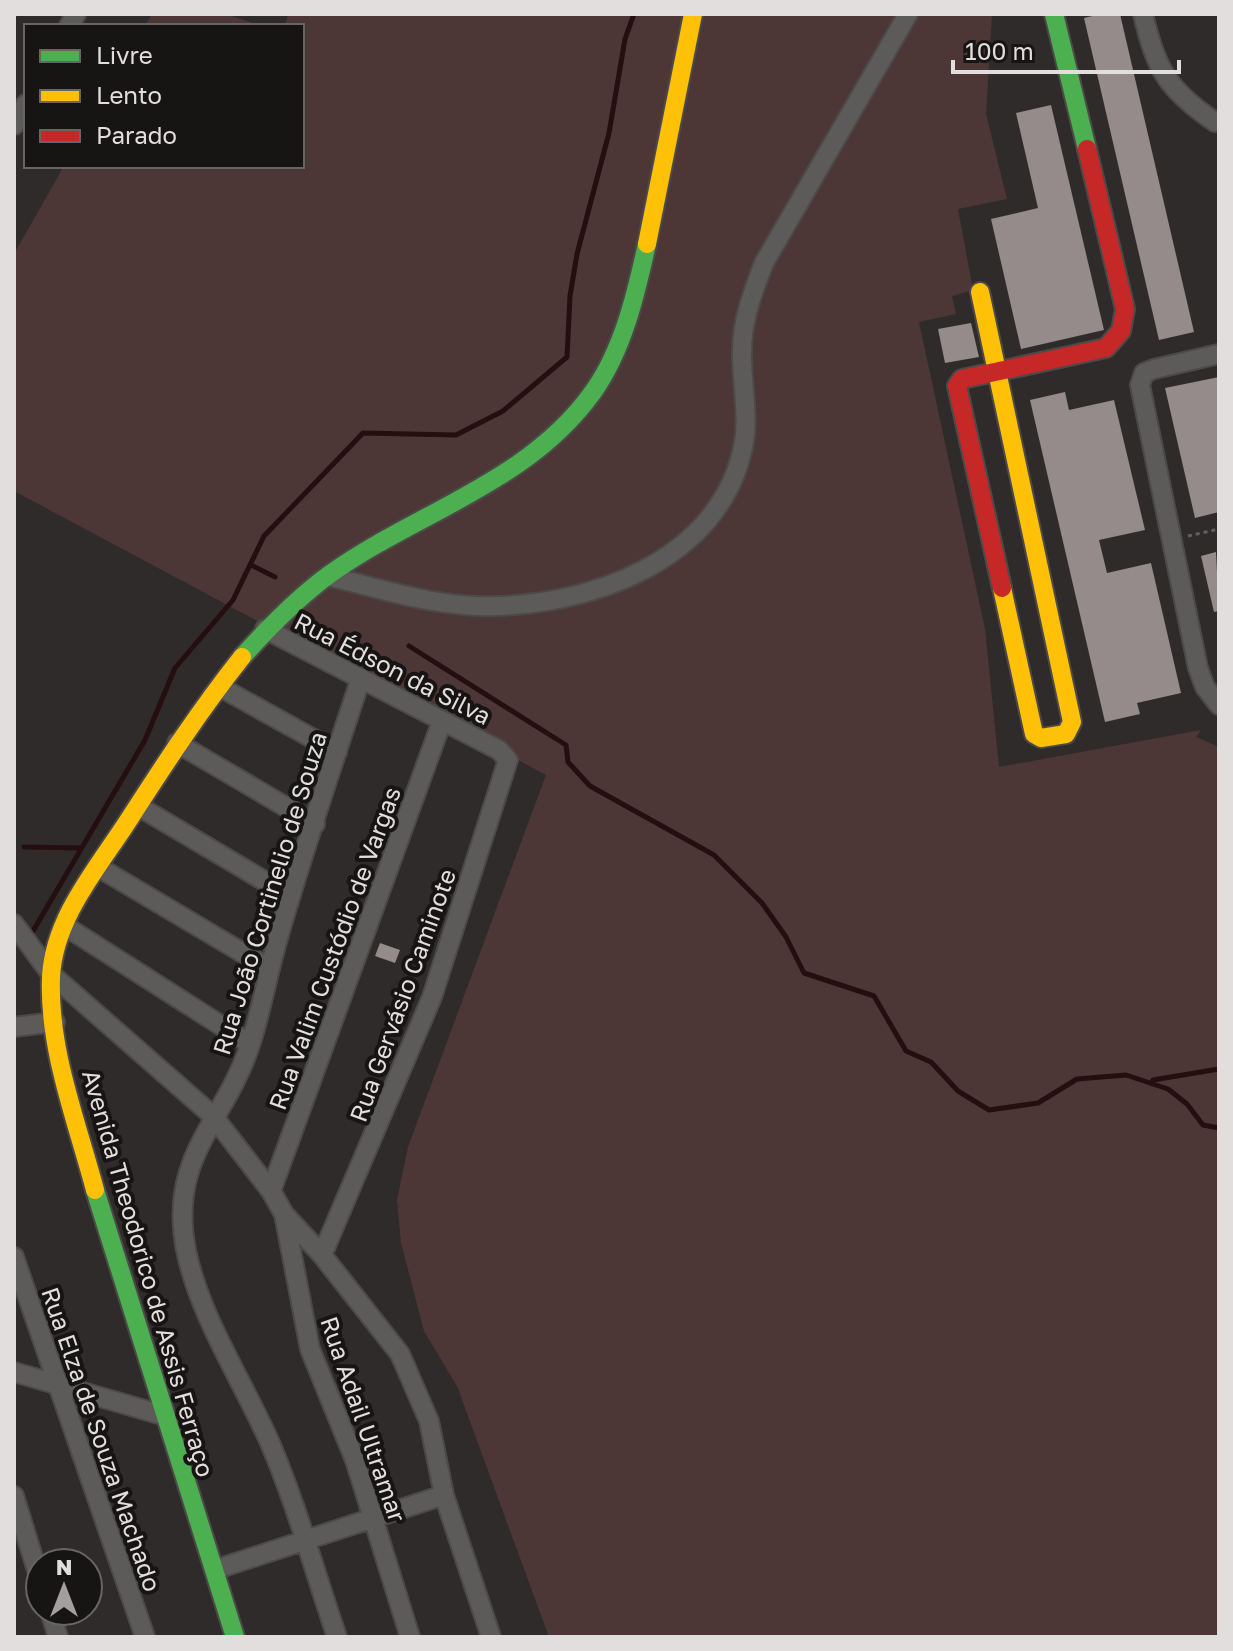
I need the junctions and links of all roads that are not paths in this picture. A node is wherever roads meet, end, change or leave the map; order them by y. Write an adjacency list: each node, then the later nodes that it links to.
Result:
1 (693, 14): 11 (street, Avenida Theodorico de Assis Ferraço)
2 (908, 14): 11 (street)
3 (1054, 14): 10 (street)
4 (1143, 14): 7 (street)
5 (24, 108): 6 (street)
6 (14, 125)
7 (1218, 127)
8 (980, 292): 10 (street)
9 (1219, 354): 15 (street)
10 (997, 372): 10 (street)
11 (328, 576): 12 (street, Avenida Theodorico de Assis Ferraço)
12 (265, 629): 13 (street, Rua Édson da Silva); 14 (street, Avenida Theodorico de Assis Ferraço)
13 (361, 678): 16 (street, Rua Édson da Silva); 19 (street, Rua João Cortinelio de Souza)
14 (220, 687): 17 (street, Avenida Theodorico de Assis Ferraço); 19 (street)
15 (1218, 704)
16 (442, 721): 18 (street, Rua Édson da Silva); 32 (street, Rua Valim Custódio de Vargas)
17 (177, 743): 20 (street, Avenida Theodorico de Assis Ferraço); 21 (street)
18 (499, 750): 34 (street, Rua Gervásio Caminote)
19 (337, 752): 21 (street, Rua João Cortinelio de Souza)
20 (138, 806): 22 (street, Avenida Theodorico de Assis Ferraço); 23 (street)
21 (315, 824): 23 (street, Rua João Cortinelio de Souza)
22 (98, 867): 25 (street, Avenida Theodorico de Assis Ferraço); 26 (street)
23 (290, 896): 26 (street, Rua João Cortinelio de Souza)
24 (14, 924): 27 (street)
25 (65, 926): 27 (street, Avenida Theodorico de Assis Ferraço); 30 (street)
26 (270, 969): 30 (street, Rua João Cortinelio de Souza)
27 (51, 974): 28 (street, Avenida Theodorico de Assis Ferraço); 31 (street)
28 (55, 1022): 29 (street); 38 (street, Avenida Theodorico de Assis Ferraço)
29 (14, 1027)
30 (250, 1044): 31 (street, Rua João Cortinelio de Souza)
31 (213, 1116): 32 (street); 42 (street, Rua João Cortinelio de Souza)
32 (271, 1191): 33 (street)
33 (284, 1214): 34 (street); 41 (street, Rua Adail Ultramar)
34 (322, 1255): 39 (street)
35 (14, 1257): 37 (street, Rua Elza de Souza Machado)
36 (14, 1372): 37 (street)
37 (57, 1387): 38 (street); 45 (street, Rua Elza de Souza Machado)
38 (162, 1415): 44 (street, Avenida Theodorico de Assis Ferraço)
39 (444, 1495): 41 (street); 49 (street)
40 (14, 1496): 43 (street)
41 (375, 1517): 42 (street); 48 (street, Rua Adail Ultramar)
42 (304, 1542): 44 (street); 47 (street, Rua João Cortinelio de Souza)
43 (30, 1547)
44 (214, 1570): 46 (street, Avenida Theodorico de Assis Ferraço)
45 (145, 1637)
46 (235, 1637)
47 (337, 1637)
48 (410, 1637)
49 (491, 1637)

